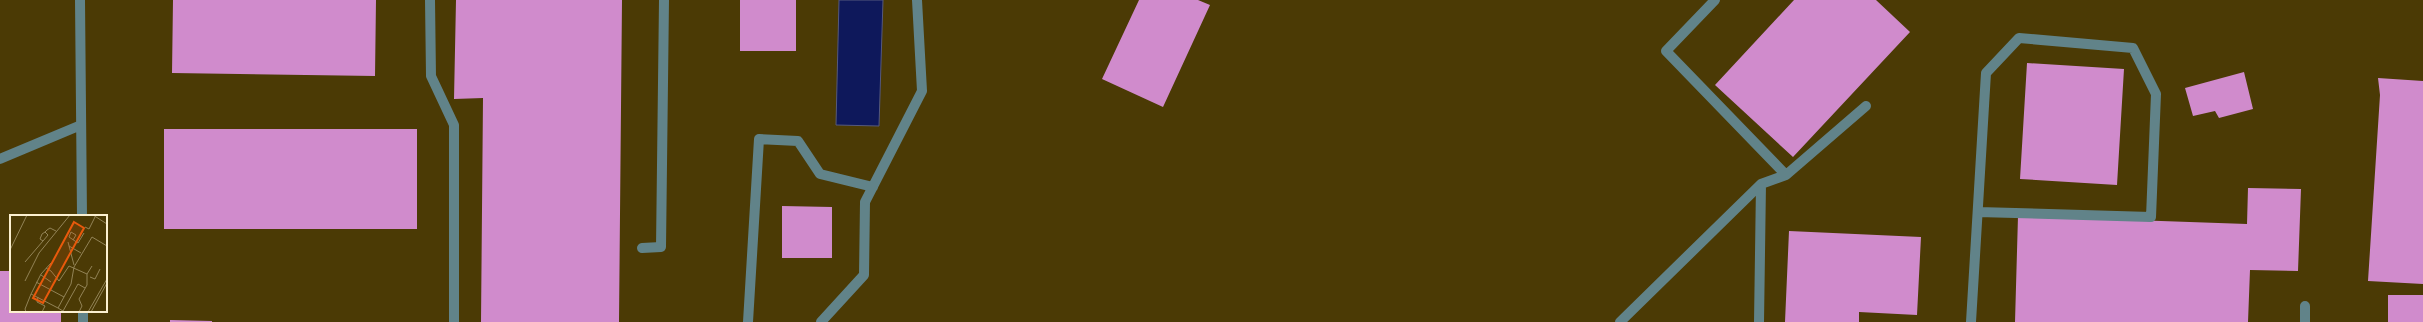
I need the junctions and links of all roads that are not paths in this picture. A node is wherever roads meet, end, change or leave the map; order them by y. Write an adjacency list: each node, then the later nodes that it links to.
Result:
1 (80, 0): 7 (lane)
2 (430, 0): 16 (lane)
3 (664, 0): 14 (lane)
4 (917, 0): 11 (lane)
5 (1716, 0): 9 (lane)
6 (1866, 106): 9 (lane)
7 (81, 125): 8 (lane); 13 (lane)
8 (0, 159)
9 (1786, 175): 10 (lane)
10 (1761, 184): 19 (lane); 20 (lane)
11 (873, 187): 17 (lane); 18 (lane)
12 (1978, 212): 12 (lane); 21 (lane)
13 (82, 215)
14 (642, 248)
15 (2305, 306): 22 (lane)
16 (454, 322)
17 (748, 322)
18 (820, 322)
19 (1620, 322)
20 (1759, 322)
21 (1971, 322)
22 (2305, 322)

